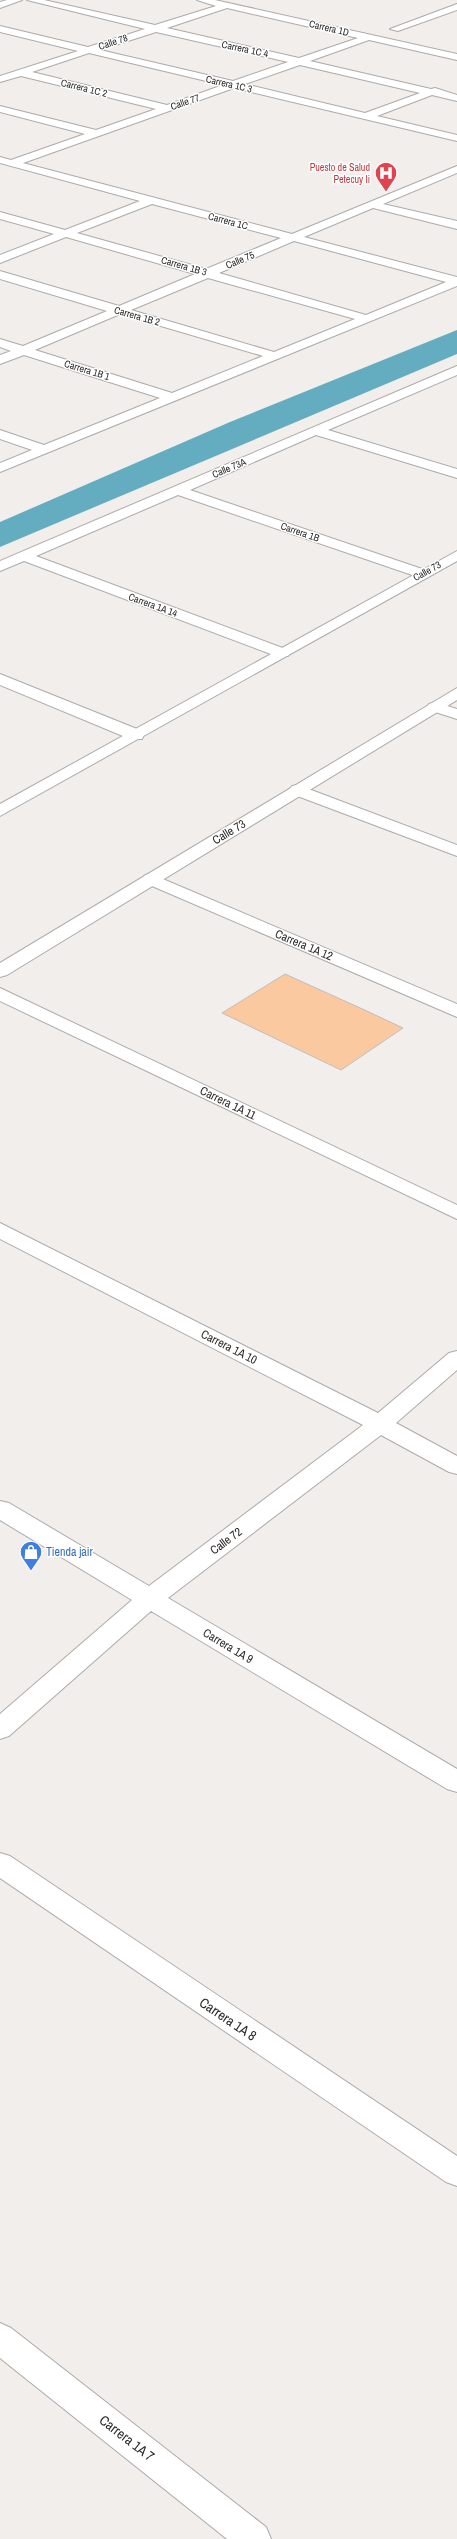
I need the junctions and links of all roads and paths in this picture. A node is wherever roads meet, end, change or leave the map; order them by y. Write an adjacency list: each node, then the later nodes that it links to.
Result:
1 (17, 0): 5 (street)
2 (32, 0): 9 (street, Carrera 1C 4)
3 (202, 0): 6 (street, Carrera 1D)
4 (441, 3): 7 (street)
5 (0, 5)
6 (226, 5): 9 (street, Calle 78); 11 (street, Carrera 1D)
7 (457, 7): 10 (street)
8 (0, 29): 12 (street, Carrera 1C 3)
9 (154, 29): 12 (street, Calle 78); 14 (street, Carrera 1C 4)
10 (416, 34)
11 (369, 37): 13 (street, Carrera 1D); 14 (street, Calle 77)
12 (88, 50): 16 (street, Calle 78); 18 (street, Carrera 1C 3)
13 (457, 57)
14 (301, 61): 18 (street, Calle 77); 20 (street, Carrera 1C 4)
15 (0, 68): 16 (street, Carrera 1C 2)
16 (19, 72): 17 (street, Calle 78); 22 (street, Carrera 1C 2)
17 (0, 78)
18 (234, 85): 22 (street, Calle 77); 24 (street, Carrera 1C 3)
19 (451, 86): 20 (street)
20 (433, 92): 21 (street, Carrera 1C 4); 24 (street)
21 (457, 98)
22 (167, 108): 25 (street, Calle 77)
23 (0, 109): 25 (street)
24 (366, 116): 26 (street, Carrera 1C 3)
25 (96, 133): 28 (street, Calle 77)
26 (457, 138)
27 (0, 160): 28 (street, Carrera 1C)
28 (12, 163): 29 (street, Calle 77); 33 (street, Carrera 1C)
29 (0, 167)
30 (457, 170): 31 (street, Calle 75)
31 (440, 177): 32 (street); 34 (street, Calle 75)
32 (457, 181)
33 (152, 200): 37 (street); 38 (street, Carrera 1C)
34 (373, 204): 36 (street); 38 (street, Calle 75)
35 (0, 215): 37 (street, Carrera 1B 3)
36 (457, 225)
37 (66, 233): 39 (street); 40 (street, Carrera 1B 3)
38 (293, 238): 40 (street, Calle 75); 42 (street, Carrera 1C)
39 (0, 259)
40 (208, 273): 43 (street, Calle 75); 44 (street, Carrera 1B 3)
41 (0, 275): 43 (street, Carrera 1B 2)
42 (457, 282): 44 (street)
43 (120, 310): 46 (street, Calle 75); 47 (street, Carrera 1B 2)
44 (368, 318): 47 (street)
45 (0, 343): 46 (street, Carrera 1B 1)
46 (24, 350): 48 (street, Calle 75); 52 (street, Carrera 1B 1)
47 (275, 356): 52 (street)
48 (0, 360)
49 (457, 370): 50 (street, Calle 73A)
50 (439, 378): 51 (street); 53 (street, Calle 73A)
51 (457, 383)
52 (174, 398): 55 (street)
53 (316, 431): 57 (street); 58 (street, Calle 73A)
54 (0, 434): 55 (street)
55 (45, 450): 56 (street)
56 (0, 468)
57 (457, 474)
58 (177, 490): 60 (street, Calle 73A); 62 (street, Carrera 1B)
59 (457, 555): 62 (street, Calle 73)
60 (23, 556): 61 (street, Calle 73A); 63 (street, Carrera 1A 14)
61 (0, 566)
62 (423, 574): 63 (street, Calle 73)
63 (282, 653): 68 (street, Calle 73)
64 (0, 679): 68 (street)
65 (457, 693): 66 (street, Calle 73)
66 (435, 707): 67 (street); 69 (street, Calle 73)
67 (457, 714)
68 (136, 735): 70 (street, Calle 73)
69 (298, 790): 71 (street); 72 (street, Calle 73)
70 (0, 811)
71 (457, 851)
72 (151, 879): 73 (street, Calle 73); 75 (street, Carrera 1A 12)
73 (0, 971)
74 (0, 994): 76 (street, Carrera 1A 11)
75 (457, 1011)
76 (457, 1213)
77 (0, 1230): 79 (street, Carrera 1A 10)
78 (457, 1358): 79 (street, Calle 72)
79 (380, 1424): 80 (street, Carrera 1A 10); 82 (street, Calle 72)
80 (457, 1466)
81 (0, 1509): 82 (street, Carrera 1A 9)
82 (149, 1599): 83 (street, Calle 72); 84 (street, Carrera 1A 9)
83 (0, 1730)
84 (457, 1782)
85 (0, 1864): 86 (street, Carrera 1A 8)
86 (457, 2173)
87 (0, 2338): 88 (street, Carrera 1A 7)
88 (254, 2539)

